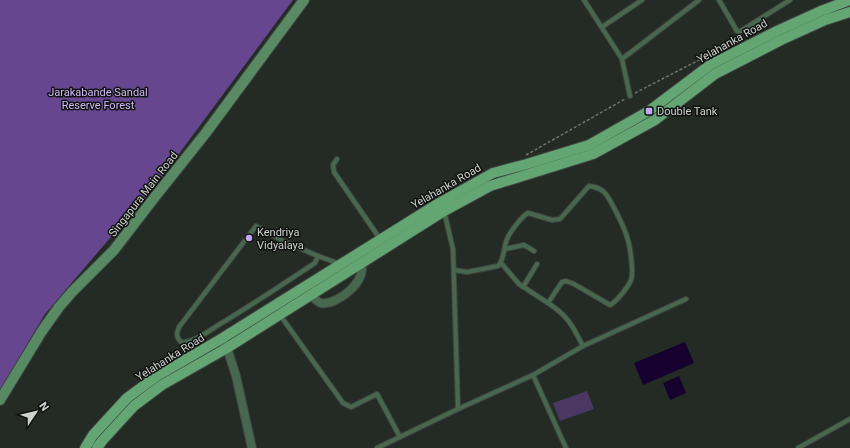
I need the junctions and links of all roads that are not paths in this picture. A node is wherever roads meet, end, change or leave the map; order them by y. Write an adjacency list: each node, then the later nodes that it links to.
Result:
1 (304, 0): 31 (street, Singapura Main Road)
2 (584, 0): 9 (lane)
3 (642, 0): 9 (lane)
4 (699, 0): 10 (lane)
5 (719, 0): 6 (lane)
6 (790, 0)
7 (850, 0): 13 (main road, Yelahanka Road)
8 (850, 12): 13 (main road, Yelahanka Road)
9 (602, 27): 10 (lane)
10 (622, 59): 11 (lane)
11 (630, 96)
12 (337, 159): 14 (lane)
13 (442, 207): 14 (main road, Yelahanka Road); 19 (main road, Yelahanka Road); 22 (lane)
14 (380, 239): 21 (main road, Yelahanka Road)
15 (505, 248): 16 (lane); 18 (lane); 26 (lane)
16 (534, 251)
17 (318, 256): 17 (lane); 21 (lane)
18 (501, 263): 22 (lane); 23 (lane)
19 (361, 264): 24 (main road, Yelahanka Road); 24 (street)
20 (537, 264): 23 (lane)
21 (340, 265): 28 (main road, Yelahanka Road)
22 (454, 270): 32 (lane)
23 (523, 287): 26 (lane)
24 (311, 295): 27 (main road, Yelahanka Road)
25 (686, 299): 29 (lane)
26 (548, 303): 29 (lane)
27 (280, 315): 28 (main road, Yelahanka Road); 34 (lane)
28 (224, 344): 35 (main road, Yelahanka Road); 36 (main road, Yelahanka Road); 37 (street)
29 (583, 346): 30 (lane)
30 (534, 375): 32 (lane); 39 (lane)
31 (0, 400)
32 (458, 409): 34 (lane)
33 (850, 420): 40 (lane)
34 (400, 437): 38 (lane)
35 (85, 448)
36 (97, 448)
37 (252, 448)
38 (377, 448)
39 (566, 448)
40 (798, 448)

